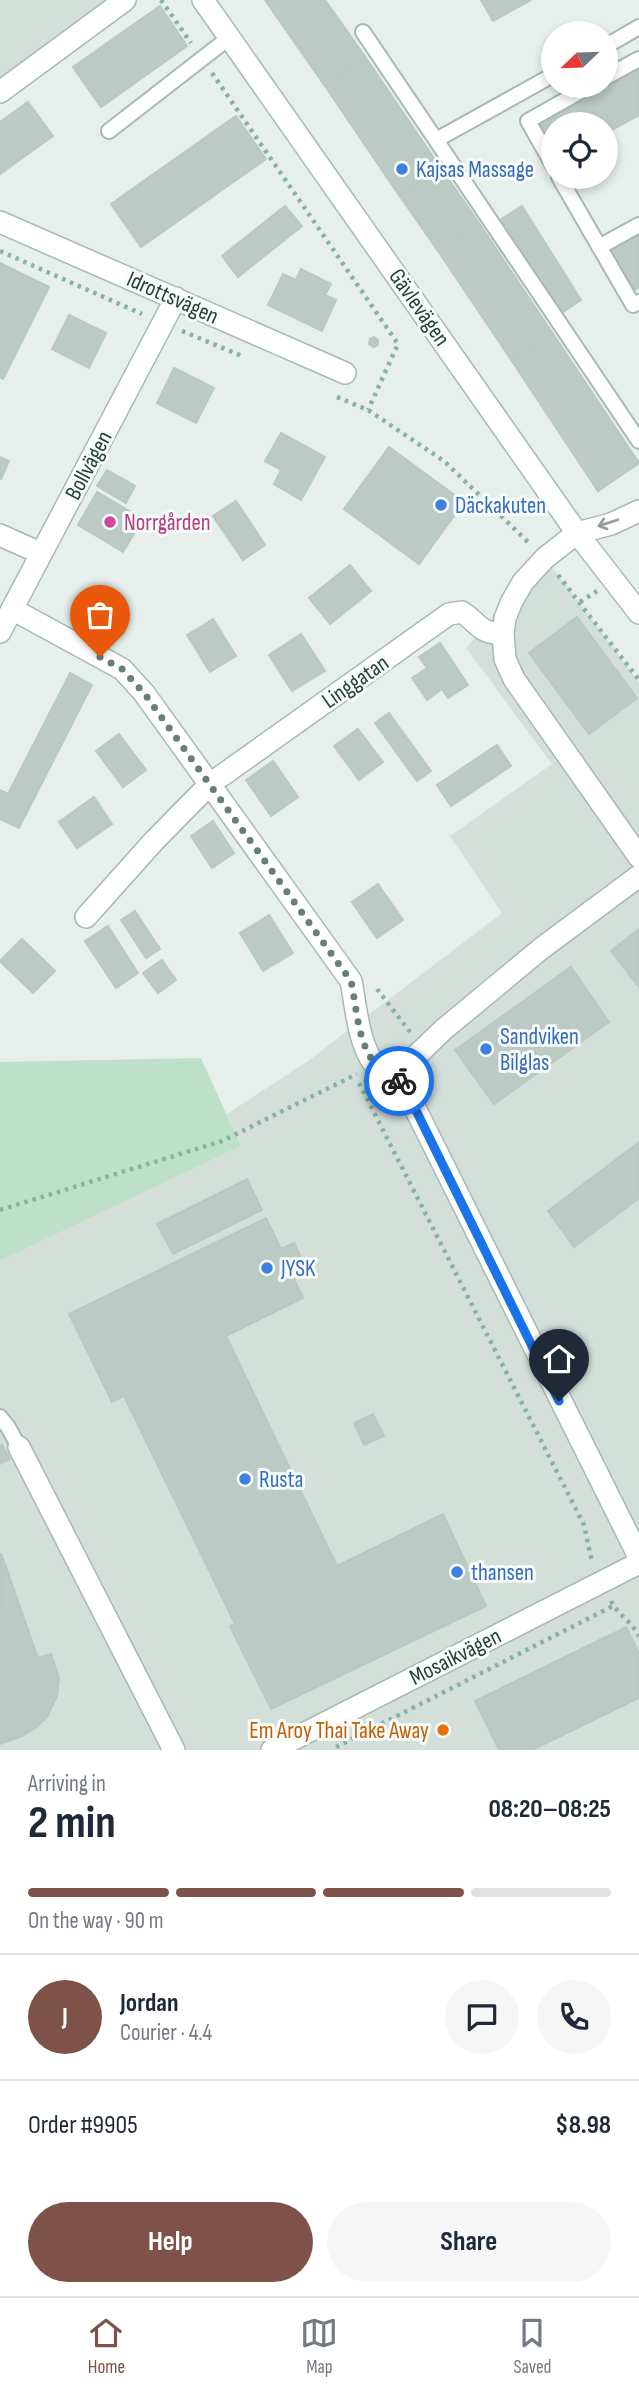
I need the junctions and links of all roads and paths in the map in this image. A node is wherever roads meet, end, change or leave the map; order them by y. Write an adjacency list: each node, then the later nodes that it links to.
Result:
1 (125, 0): 4 (street)
2 (161, 0): 9 (path)
3 (203, 0): 7 (street, Gävlevägen)
4 (102, 7): 13 (street)
5 (639, 27): 8 (lane)
6 (363, 32): 18 (lane)
7 (230, 37): 9 (lane); 34 (street, Gävlevägen)
8 (618, 39)
9 (202, 59): 17 (lane); 31 (path)
10 (639, 59): 11 (lane)
11 (618, 70)
12 (541, 82): 18 (lane)
13 (0, 92)
14 (569, 98): 15 (lane)
15 (544, 112)
16 (541, 114): 19 (lane)
17 (109, 131)
18 (436, 140): 32 (lane)
19 (541, 144)
20 (566, 189): 23 (lane)
21 (0, 222): 25 (street, Idrottsvägen)
22 (639, 225): 23 (lane)
23 (599, 247): 26 (lane)
24 (0, 251): 27 (path)
25 (176, 298): 27 (street, Bollvägen); 29 (street, Idrottsvägen)
26 (639, 302)
27 (163, 323): 28 (path); 36 (street, Bollvägen)
28 (253, 360)
29 (345, 373)
30 (329, 393): 31 (path)
31 (368, 410): 37 (path)
32 (639, 441)
33 (639, 511): 34 (street, one-way to 34)
34 (577, 533): 37 (street); 39 (street, Gävlevägen)
35 (0, 535): 36 (street)
36 (40, 552): 38 (street, Bollvägen)
37 (545, 558): 41 (street); 42 (path)
38 (12, 609): 40 (street, Bollvägen); 43 (street)
39 (639, 613)
40 (0, 632)
41 (503, 634): 43 (street, Linggatan); 44 (street)
42 (639, 680)
43 (210, 784): 46 (street, Linggatan); 49 (street)
44 (639, 857)
45 (639, 876): 49 (street)
46 (86, 917)
47 (372, 983): 48 (path)
48 (410, 1033)
49 (402, 1082): 53 (street)
50 (0, 1210): 55 (path)
51 (0, 1417): 52 (lane)
52 (19, 1447): 58 (street)
53 (639, 1557)
54 (639, 1563): 55 (street, Mosaikvägen)
55 (602, 1582): 56 (path); 59 (street, Mosaikvägen)
56 (613, 1606): 57 (path); 60 (path)
57 (639, 1636)
58 (174, 1750)
59 (272, 1750)
60 (329, 1750)

